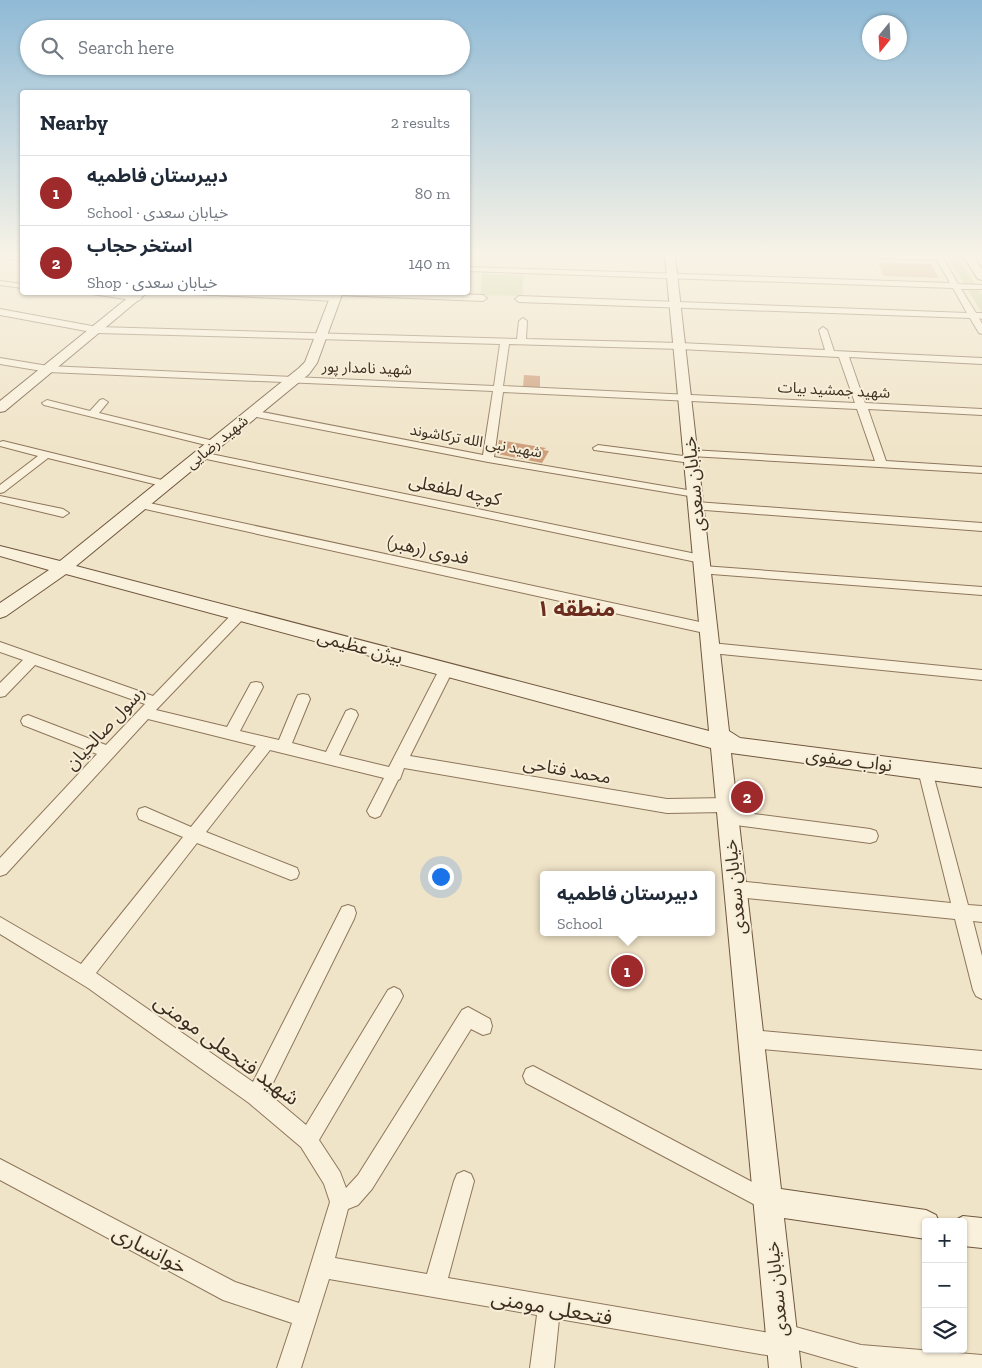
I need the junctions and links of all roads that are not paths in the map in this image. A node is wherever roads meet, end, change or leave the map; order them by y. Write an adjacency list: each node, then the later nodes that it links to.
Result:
1 (42, 320): 6 (street)
2 (110, 320): 6 (street)
3 (327, 320): 8 (street, شهید رضایی)
4 (677, 320): 11 (main road, خیابان سعدی)
5 (523, 321): 10 (street)
6 (97, 330): 8 (street); 16 (street)
7 (823, 330): 12 (street)
8 (321, 336): 9 (street); 17 (street, شهید رضایی)
9 (505, 341): 10 (street); 18 (street)
10 (521, 341): 11 (street)
11 (680, 346): 12 (street); 19 (main road, خیابان سعدی)
12 (830, 353): 13 (street)
13 (843, 354): 15 (street); 22 (street)
14 (0, 361): 16 (street, شهید نامدار پور)
15 (982, 361)
16 (48, 369): 17 (street, شهید نامدار پور); 23 (street)
17 (293, 380): 18 (street, شهید نامدار پور); 25 (main road, شهید رضایی)
18 (498, 389): 19 (street, شهید نامدار پور); 33 (street)
19 (685, 397): 22 (street, شهید جمشید بیات); 32 (main road, خیابان سعدی)
20 (103, 402): 26 (street)
21 (47, 403): 26 (street)
22 (862, 406): 24 (street, شهید جمشید بیات); 34 (street)
23 (0, 408)
24 (982, 412)
25 (252, 413): 28 (main road, شهید رضایی); 33 (street, شهید نبی الله ترکاشوند)
26 (93, 414): 28 (street)
27 (3, 444): 30 (street)
28 (214, 444): 31 (main road, شهید رضایی)
29 (598, 448): 32 (street)
30 (47, 454): 36 (street); 37 (street)
31 (201, 455): 36 (main road, شهید رضایی); 44 (street, کوچه لطفعلی)
32 (691, 457): 34 (street); 39 (main road, خیابان سعدی)
33 (488, 459): 39 (street, شهید نبی الله ترکاشوند)
34 (882, 464): 35 (street)
35 (982, 470)
36 (166, 484): 40 (main road, شهید رضایی)
37 (0, 490)
38 (0, 498): 41 (street)
39 (696, 500): 42 (street, شهید نبی الله ترکاشوند); 44 (main road, خیابان سعدی)
40 (140, 505): 45 (main road, شهید رضایی); 49 (street, فدوی (رهبر))
41 (63, 513)
42 (982, 527)
43 (0, 551): 45 (main road, بیژن عظیمی)
44 (702, 564): 46 (street); 49 (main road, خیابان سعدی)
45 (63, 568): 47 (main road, شهید رضایی); 48 (main road, بیژن عظیمی)
46 (982, 591)
47 (0, 612)
48 (240, 615): 52 (main road, بیژن عظیمی); 57 (street, رسول صالحیان)
49 (710, 639): 53 (street, فدوی (رهبر)); 61 (main road, خیابان سعدی)
50 (0, 646): 51 (street, محمد فتاحی)
51 (33, 658): 55 (street); 57 (street, محمد فتاحی)
52 (446, 670): 61 (main road, بیژن عظیمی); 66 (street)
53 (982, 675)
54 (256, 688): 60 (street)
55 (0, 692)
56 (303, 699): 63 (street)
57 (150, 707): 60 (street, محمد فتاحی); 64 (street, رسول صالحیان)
58 (352, 715): 65 (street)
59 (28, 721): 64 (street)
60 (230, 735): 62 (street, محمد فتاحی)
61 (720, 735): 67 (main road, نواب صفوی); 70 (main road, خیابان سعدی)
62 (266, 744): 63 (street, محمد فتاحی); 72 (street)
63 (283, 748): 65 (street, محمد فتاحی)
64 (108, 752): 74 (street, رسول صالحیان)
65 (329, 760): 66 (street, محمد فتاحی)
66 (398, 768): 69 (street); 70 (street, محمد فتاحی)
67 (925, 770): 68 (main road, نواب صفوی); 77 (street)
68 (982, 778)
69 (376, 811)
70 (728, 811): 73 (street, محمد فتاحی); 76 (main road, خیابان سعدی)
71 (144, 814): 72 (street)
72 (194, 835): 75 (street); 81 (street)
73 (870, 836)
74 (0, 869)
75 (291, 873)
76 (736, 889): 77 (street); 85 (main road, خیابان سعدی)
77 (962, 912): 79 (street); 82 (street)
78 (348, 913): 88 (street)
79 (982, 914)
80 (0, 925): 81 (street, شهید فتحعلی مومنی)
81 (84, 976): 88 (street, شهید فتحعلی مومنی)
82 (982, 990)
83 (394, 996): 89 (street)
84 (483, 1026): 93 (street)
85 (751, 1039): 86 (street); 92 (main road, خیابان سعدی)
86 (982, 1060)
87 (533, 1076): 92 (street)
88 (256, 1096): 89 (street, شهید فتحعلی مومنی)
89 (308, 1140): 93 (street, شهید فتحعلی مومنی)
90 (0, 1169): 100 (street, خوانساری)
91 (464, 1181): 98 (street)
92 (768, 1201): 94 (main road); 101 (main road, خیابان سعدی)
93 (340, 1202): 97 (street)
94 (922, 1224)
95 (967, 1232): 96 (main road)
96 (982, 1234)
97 (322, 1267): 98 (street, فتحعلی مومنی); 100 (street)
98 (434, 1286): 99 (street, فتحعلی مومنی)
99 (549, 1307): 101 (street, فتحعلی مومنی); 104 (street)
100 (306, 1316): 103 (street)
101 (783, 1350): 102 (street, فتحعلی مومنی)
102 (982, 1367)
103 (288, 1368)
104 (542, 1368)

